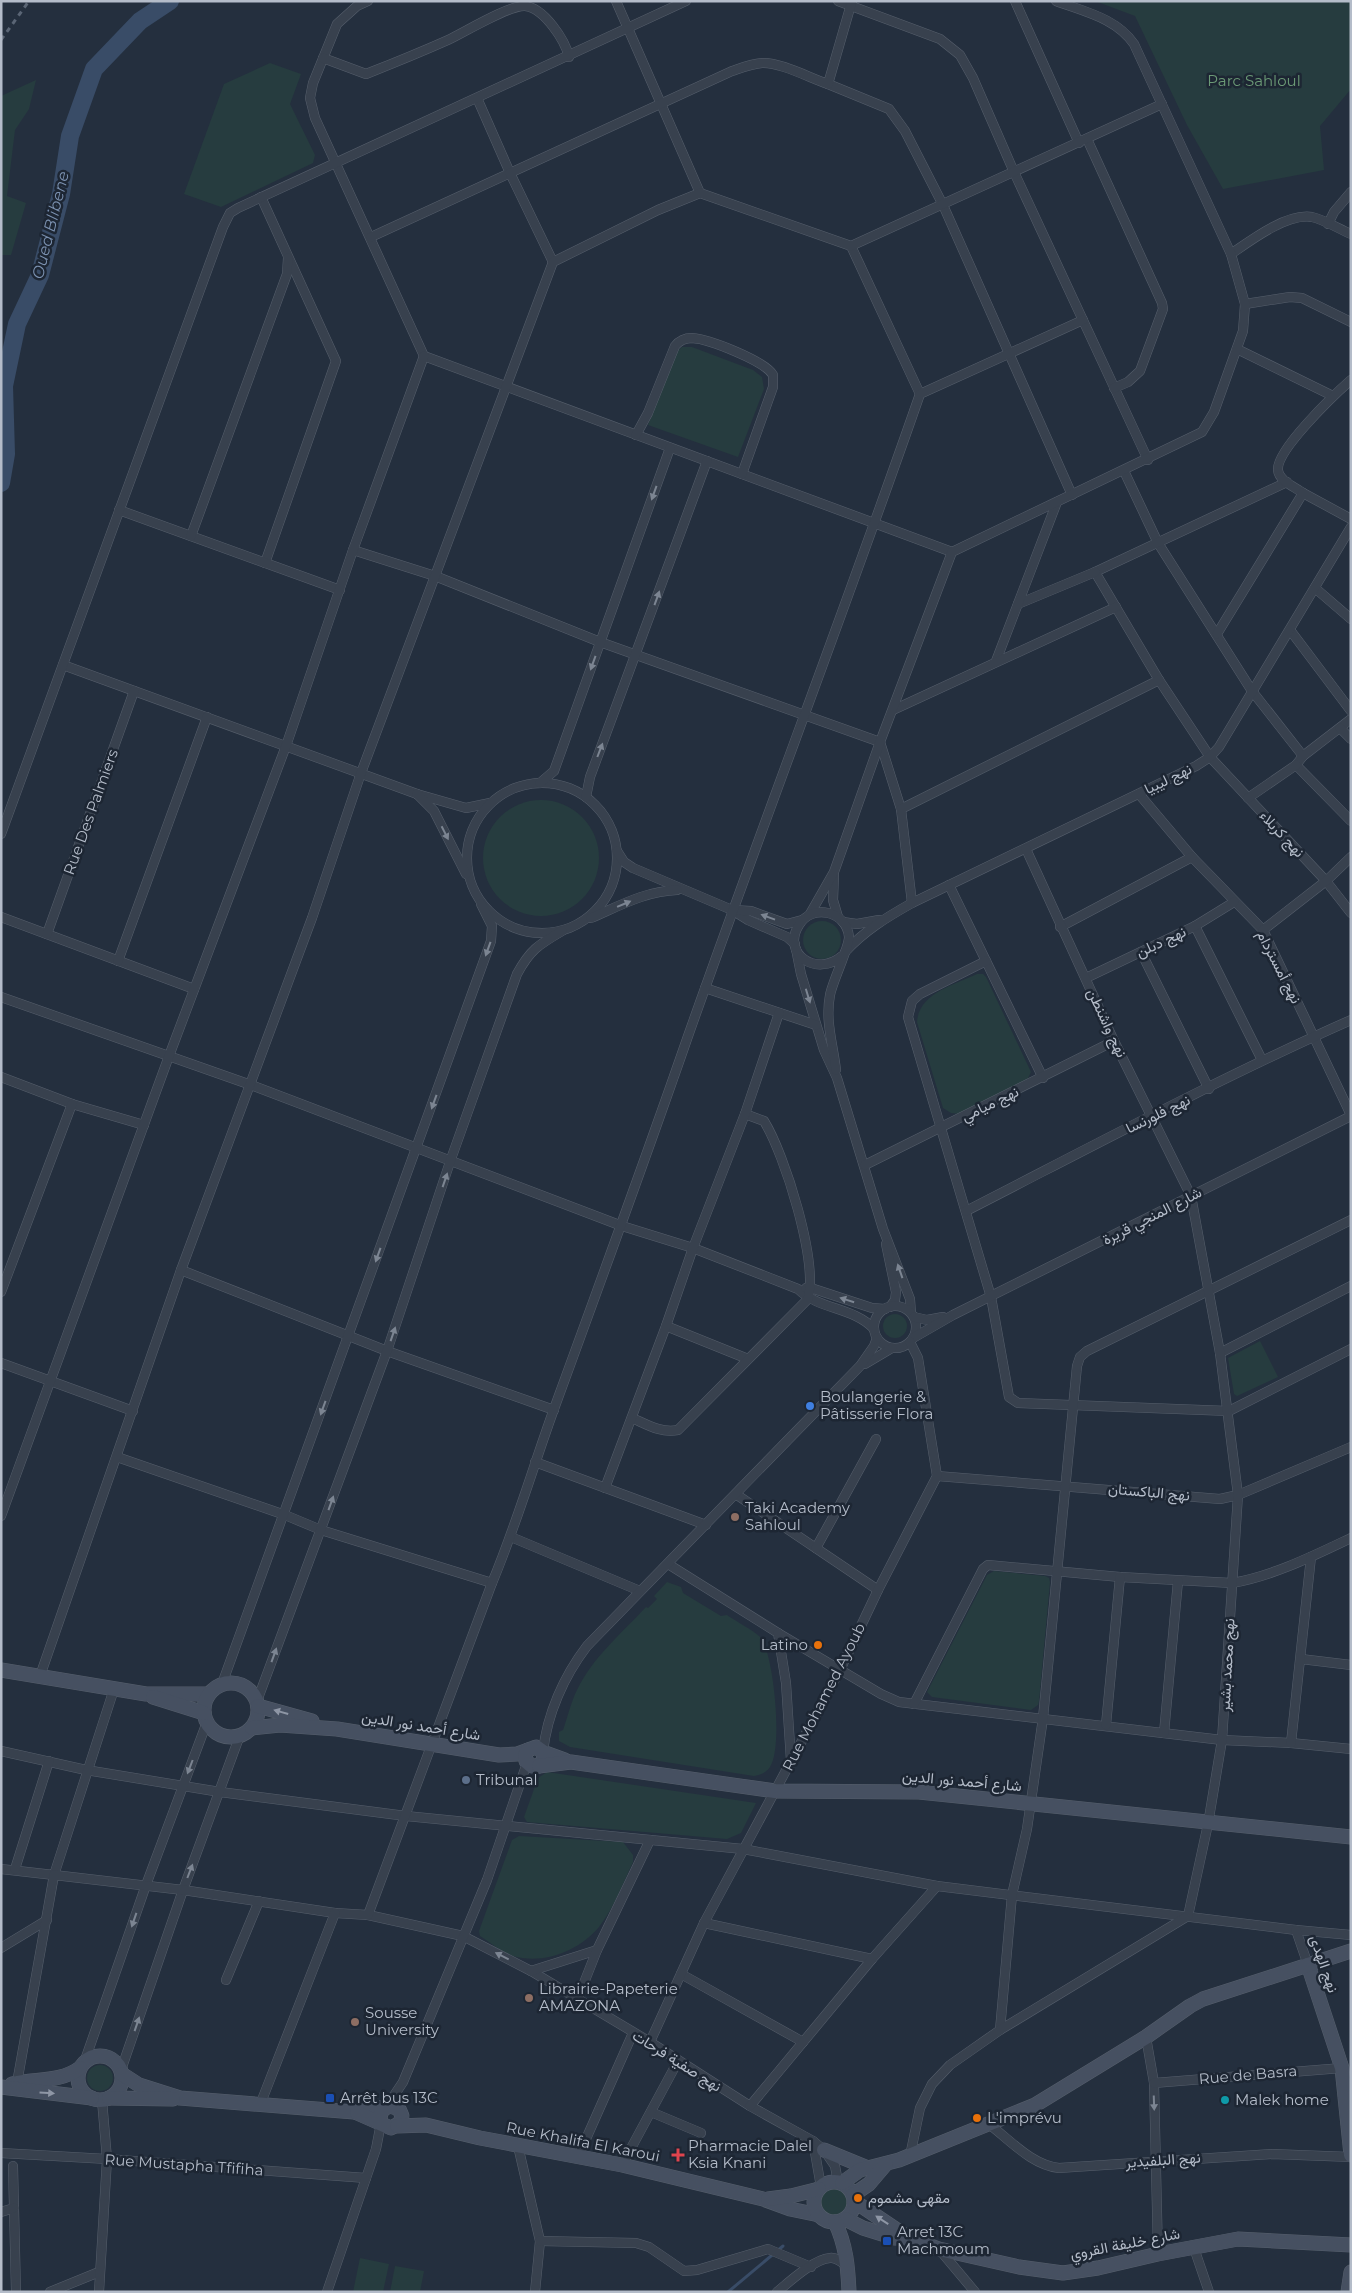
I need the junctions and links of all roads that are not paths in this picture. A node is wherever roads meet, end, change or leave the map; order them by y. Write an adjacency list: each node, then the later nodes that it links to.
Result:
1 (368, 1): 10 (street)
2 (616, 1): 8 (street)
3 (686, 1): 8 (street)
4 (838, 1): 7 (street)
5 (1014, 1): 15 (street)
6 (1056, 1): 14 (street)
7 (852, 4): 11 (street); 17 (street)
8 (628, 29): 9 (street); 13 (street)
9 (569, 56): 10 (street); 12 (street)
10 (323, 58): 16 (street)
11 (828, 84): 13 (street); 22 (street)
12 (476, 98): 16 (street); 18 (street)
13 (662, 104): 18 (street); 20 (street)
14 (1162, 104): 15 (street); 28 (street)
15 (1083, 141): 17 (street); 38 (street)
16 (336, 162): 21 (street); 25 (street)
17 (1014, 172): 22 (street); 31 (street)
18 (510, 173): 25 (street); 29 (street)
19 (1351, 192): 23 (street)
20 (700, 193): 26 (street); 29 (street)
21 (262, 197): 27 (street); 51 (street)
22 (942, 205): 26 (street); 34 (street)
23 (1328, 224): 24 (street); 28 (street)
24 (1351, 234)
25 (371, 237): 35 (street)
26 (851, 246): 39 (street)
27 (288, 254): 55 (street); 60 (street)
28 (1231, 254): 30 (street)
29 (553, 262): 37 (street)
30 (1246, 304): 32 (street); 33 (street)
31 (1083, 320): 34 (street); 38 (street)
32 (1351, 322)
33 (1236, 349): 40 (street); 43 (street)
34 (1008, 353): 39 (street); 49 (street)
35 (424, 356): 37 (street); 58 (street)
36 (1351, 380): 40 (street)
37 (506, 387): 41 (street); 62 (street)
38 (1114, 388): 43 (street)
39 (920, 394): 53 (street)
40 (1333, 396): 47 (street)
41 (636, 435): 42 (street); 46 (street)
42 (670, 448): 44 (street); 70 (street, one-way to 70)
43 (1148, 460): 45 (street)
44 (707, 461): 46 (street); 71 (street, one-way to 44)
45 (1124, 471): 49 (street); 57 (street)
46 (742, 474): 53 (street)
47 (1287, 482): 48 (street); 57 (street)
48 (1303, 493): 52 (street); 69 (street)
49 (1072, 495): 50 (street)
50 (1057, 502): 59 (street); 65 (street)
51 (120, 510): 55 (street); 73 (street)
52 (1351, 519)
53 (875, 524): 59 (street); 79 (street)
54 (1351, 527): 56 (street, نهج ليبيا)
55 (190, 536): 60 (street)
56 (1348, 540): 63 (street, نهج ليبيا)
57 (1158, 543): 61 (street); 69 (street)
58 (353, 550): 62 (street); 64 (street)
59 (952, 552): 77 (street)
60 (266, 563): 64 (street)
61 (1095, 572): 65 (street); 66 (street, نهج كربلاء)
62 (435, 576): 70 (street); 89 (street)
63 (1315, 588): 67 (street); 68 (street, نهج ليبيا)
64 (340, 590): 85 (street)
65 (1018, 604): 72 (street)
66 (1116, 607): 72 (street); 74 (street, نهج كربلاء)
67 (1351, 620)
68 (1290, 630): 76 (street, نهج ليبيا); 78 (street)
69 (1216, 634): 76 (street)
70 (600, 642): 71 (street); 90 (street, one-way to 90)
71 (636, 655): 79 (street); 93 (street, one-way to 71)
72 (996, 661): 77 (street)
73 (63, 665): 75 (street); 98 (street)
74 (1159, 680): 87 (street, نهج كربلاء); 96 (street)
75 (134, 691): 80 (street); 123 (street, Rue Des Palmiers)
76 (1252, 691): 86 (street); 87 (street, نهج ليبيا)
77 (892, 710): 84 (street)
78 (1351, 711)
79 (803, 716): 84 (street); 111 (street)
80 (207, 717): 85 (street); 127 (street)
81 (1351, 719): 82 (street)
82 (1340, 728): 83 (street); 86 (street)
83 (1351, 739)
84 (880, 742): 96 (street); 103 (street)
85 (286, 746): 89 (street); 131 (street)
86 (1303, 756): 88 (street)
87 (1210, 757): 92 (street, نهج ليبيا); 94 (street, نهج كربلاء)
88 (1296, 765): 94 (street); 97 (street)
89 (361, 773): 91 (street); 143 (street)
90 (540, 783): 93 (street); 95 (street)
91 (417, 794): 95 (street); 104 (street, one-way to 104)
92 (1139, 794): 99 (street, نهج ليبيا); 101 (street, نهج أمستردام)
93 (586, 797): 100 (street)
94 (1248, 798): 105 (street, نهج كربلاء)
95 (490, 803): 104 (street)
96 (901, 809): 109 (street)
97 (1351, 821)
98 (1, 834)
99 (1026, 849): 106 (street, نهج ليبيا); 120 (street, نهج واشنطن)
100 (617, 851): 107 (street); 118 (street)
101 (1192, 857): 108 (street, نهج أمستردام); 120 (street)
102 (1351, 857): 105 (street)
103 (834, 872): 113 (street); 116 (street)
104 (469, 879): 110 (street)
105 (1326, 881): 112 (street, نهج كربلاء); 121 (street)
106 (949, 885): 109 (street, نهج ليبيا); 128 (street)
107 (680, 890): 111 (street); 118 (street, one-way to 107)
108 (1234, 902): 119 (street, نهج دبلن); 121 (street, نهج أمستردام)
109 (912, 903): 115 (street, نهج ليبيا)
110 (481, 904): 122 (street); 151 (street, one-way to 151)
111 (732, 910): 117 (street, one-way to 111); 124 (street); 130 (street)
112 (1351, 912)
113 (810, 914): 116 (street); 117 (street)
114 (1, 917): 123 (street)
115 (884, 918): 116 (street, نهج ليبيا); 126 (street, نهج ليبيا)
116 (840, 919): 126 (street)
117 (802, 920): 124 (street)
118 (579, 924): 122 (street)
119 (1195, 926): 125 (street, نهج دبلن); 139 (street)
120 (1060, 927): 129 (street, نهج واشنطن)
121 (1263, 930): 136 (street, نهج أمستردام)
122 (562, 931): 152 (street)
123 (47, 934): 127 (street)
124 (796, 946): 126 (street); 135 (street, one-way to 135)
125 (1141, 952): 129 (street, نهج دبلن); 144 (street)
126 (844, 954): 141 (street)
127 (118, 961): 131 (street)
128 (986, 961): 142 (street); 150 (street)
129 (1086, 978): 137 (street, نهج واشنطن)
130 (706, 988): 133 (street); 157 (street)
131 (194, 989): 138 (street)
132 (1, 997): 138 (street)
133 (779, 1013): 135 (street); 146 (street)
134 (1351, 1020): 136 (street, نهج فلورنسا)
135 (816, 1025): 141 (street)
136 (1314, 1036): 139 (street, نهج فلورنسا); 147 (street, نهج أمستردام)
137 (1114, 1042): 142 (street, نهج ميامي); 148 (street, نهج واشنطن)
138 (169, 1056): 143 (street); 149 (street)
139 (1262, 1060): 144 (street, نهج فلورنسا)
140 (1, 1077): 145 (street)
141 (837, 1078): 153 (street)
142 (1043, 1078): 150 (street, نهج ميامي)
143 (251, 1085): 151 (street); 160 (street)
144 (1209, 1089): 148 (street, نهج فلورنسا)
145 (72, 1104): 149 (street); 165 (street)
146 (745, 1114): 159 (street); 162 (street)
147 (1351, 1115): 154 (street, شارع المنجي قريرة)
148 (1153, 1116): 154 (street, نهج واشنطن); 155 (street, نهج فلورنسا)
149 (144, 1125): 182 (street)
150 (943, 1128): 153 (street, نهج ميامي); 155 (street)
151 (417, 1148): 152 (street); 173 (street, one-way to 173)
152 (451, 1160): 157 (street); 177 (street, one-way to 152)
153 (864, 1165): 158 (street)
154 (1191, 1196): 164 (street, نهج واشنطن); 166 (street, شارع المنجي قريرة)
155 (966, 1211): 166 (street)
156 (1351, 1220): 164 (street)
157 (622, 1226): 159 (street); 185 (street)
158 (884, 1229): 168 (street); 169 (street, one-way to 158)
159 (693, 1248): 163 (street); 171 (street)
160 (181, 1270): 173 (street); 184 (street)
161 (1351, 1286): 178 (street)
162 (811, 1288): 163 (street); 167 (street); 168 (street, one-way to 162)
163 (798, 1289): 167 (street)
164 (1209, 1290): 178 (street, نهج محمد بشير); 183 (street)
165 (1, 1292)
166 (991, 1297): 170 (street, شارع المنجي قريرة); 183 (street)
167 (808, 1299): 172 (street); 179 (street)
168 (887, 1308): 169 (street); 172 (street)
169 (912, 1315): 170 (street, شارع المنجي قريرة); 174 (street)
170 (953, 1315): 174 (street, شارع المنجي قريرة)
171 (666, 1326): 179 (street); 187 (street)
172 (876, 1333): 175 (street); 181 (street)
173 (349, 1334): 177 (street); 197 (street, one-way to 197)
174 (912, 1340): 175 (street); 192 (street)
175 (892, 1348): 181 (street)
176 (1351, 1349): 186 (street)
177 (387, 1351): 185 (street); 200 (street, one-way to 177)
178 (1220, 1353): 186 (street, نهج محمد بشير)
179 (748, 1359): 187 (street)
180 (1, 1362): 182 (street)
181 (860, 1366): 195 (street)
182 (51, 1380): 184 (street); 198 (street)
183 (1074, 1404): 186 (street); 193 (street)
184 (133, 1410): 190 (street)
185 (554, 1410): 191 (street)
186 (1229, 1411): 196 (street, نهج محمد بشير)
187 (632, 1418): 194 (street)
188 (876, 1439): 203 (street)
189 (1351, 1447): 196 (street, نهج الباكستان)
190 (117, 1457): 197 (street); 218 (street)
191 (535, 1462): 194 (street); 201 (street)
192 (937, 1476): 193 (street, نهج الباكستان); 211 (street, Rue Mohamed Ayoub)
193 (1065, 1485): 196 (street, نهج الباكستان); 206 (street)
194 (605, 1488): 199 (street)
195 (736, 1495): 199 (street); 203 (street)
196 (1238, 1495): 210 (street, نهج محمد بشير)
197 (285, 1514): 200 (street); 219 (street)
198 (1, 1516)
199 (706, 1525): 205 (street)
200 (321, 1530): 209 (street); 223 (street, one-way to 200)
201 (511, 1537): 209 (street); 212 (street)
202 (1351, 1538): 204 (street)
203 (816, 1548): 211 (street)
204 (1311, 1556): 210 (street); 214 (street)
205 (668, 1564): 212 (street); 213 (street)
206 (1057, 1571): 207 (street); 224 (street); 226 (street)
207 (1120, 1577): 208 (street); 227 (street)
208 (1178, 1581): 210 (street); 231 (street)
209 (492, 1583): 234 (street)
210 (1232, 1583): 232 (street, نهج محمد بشير)
211 (878, 1590): 217 (street, Rue Mohamed Ayoub)
212 (640, 1591): 228 (street)
213 (778, 1633): 217 (street); 239 (street)
214 (1301, 1659): 215 (street); 233 (street)
215 (1351, 1665)
216 (1, 1670): 218 (street)
217 (840, 1670): 224 (street); 239 (street, Rue Mohamed Ayoub)
218 (40, 1676): 220 (street)
219 (222, 1684): 222 (street); 223 (street)
220 (114, 1689): 221 (street); 240 (street)
221 (146, 1694): 222 (street); 225 (street)
222 (210, 1694): 225 (street)
223 (258, 1704): 229 (street, one-way to 223); 230 (street)
224 (914, 1704): 226 (street)
225 (206, 1718): 230 (street); 241 (street, one-way to 241)
226 (1043, 1718): 227 (street); 244 (street)
227 (1106, 1725): 231 (street)
228 (547, 1728): 237 (street); 237 (street)
229 (337, 1729): 230 (street); 234 (street, شارع أحمد نور الدين)
230 (246, 1731): 243 (street)
231 (1164, 1733): 232 (street)
232 (1222, 1740): 233 (street); 246 (street, نهج محمد بشير)
233 (1291, 1743): 235 (street)
234 (432, 1744): 237 (street, شارع أحمد نور الدين); 245 (street)
235 (1351, 1749)
236 (1, 1751): 238 (street)
237 (534, 1758): 242 (street, شارع أحمد نور الدين); 247 (street)
238 (48, 1761): 240 (street); 252 (street)
239 (791, 1761): 242 (street, Rue Mohamed Ayoub)
240 (86, 1770): 241 (street); 253 (street)
241 (183, 1786): 243 (street); 254 (street)
242 (775, 1791): 244 (street, شارع أحمد نور الدين); 250 (street, Rue Mohamed Ayoub)
243 (220, 1792): 245 (street); 256 (street, one-way to 243)
244 (1030, 1803): 246 (street, شارع أحمد نور الدين); 257 (street)
245 (406, 1816): 247 (street); 260 (street)
246 (1208, 1824): 248 (street, شارع أحمد نور الدين); 261 (street, نهج محمد بشير)
247 (507, 1826): 249 (street); 266 (street)
248 (1351, 1837)
249 (650, 1840): 250 (street); 268 (street)
250 (743, 1849): 255 (street); 263 (street, Rue Mohamed Ayoub)
251 (1, 1869): 252 (street, نهج صفية فرحات)
252 (15, 1869): 253 (street, نهج صفية فرحات)
253 (54, 1875): 254 (street, نهج صفية فرحات); 262 (street)
254 (146, 1885): 256 (street, نهج صفية فرحات); 282 (street, one-way to 282)
255 (937, 1886): 257 (street); 270 (street)
256 (183, 1890): 258 (street, نهج صفية فرحات); 284 (street, one-way to 256)
257 (1012, 1895): 261 (street); 276 (street)
258 (259, 1901): 259 (street, نهج صفية فرحات); 274 (street)
259 (335, 1913): 260 (street, نهج صفية فرحات); 290 (street)
260 (368, 1916): 266 (street, نهج صفية فرحات)
261 (1188, 1916): 264 (street); 276 (street)
262 (47, 1920): 267 (street); 285 (street)
263 (704, 1923): 270 (street); 273 (street, Rue Mohamed Ayoub)
264 (1296, 1930): 265 (street); 271 (street, نهج الهدى)
265 (1351, 1935)
266 (463, 1936): 272 (street, نهج صفية فرحات, one-way to 266); 292 (street)
267 (1, 1948)
268 (596, 1950): 272 (street); 275 (street)
269 (1351, 1951): 271 (street)
270 (872, 1959): 280 (street)
271 (1308, 1965): 278 (street); 283 (street, نهج الهدى)
272 (530, 1971): 275 (street, نهج صفية فرحات)
273 (681, 1974): 279 (street, Rue Mohamed Ayoub); 280 (street)
274 (226, 1980)
275 (578, 1998): 277 (street, نهج صفية فرحات)
276 (1000, 2030): 304 (street)
277 (633, 2033): 279 (street, نهج صفية فرحات); 307 (street)
278 (1146, 2037): 286 (street); 295 (street)
279 (650, 2042): 281 (street, نهج صفية فرحات)
280 (803, 2042): 291 (street)
281 (678, 2061): 291 (street, نهج صفية فرحات); 294 (street)
282 (82, 2065): 284 (street); 285 (street); 289 (street)
283 (1342, 2068): 286 (street, Rue de Basra); 305 (street, نهج الهدى)
284 (122, 2072): 288 (street, Rue Khalifa El Karoui); 289 (street)
285 (17, 2082): 287 (street)
286 (1154, 2083): 308 (street, one-way to 308)
287 (1, 2087): 289 (street, Rue Khalifa El Karoui, one-way to 289)
288 (180, 2098): 289 (street, Rue Khalifa El Karoui); 290 (street, Rue Khalifa El Karoui)
289 (101, 2099): 306 (street)
290 (260, 2105): 293 (street, Rue Khalifa El Karoui)
291 (750, 2106): 299 (street, نهج صفية فرحات)
292 (391, 2108): 293 (street, Rue Khalifa El Karoui); 296 (street); 296 (street); 297 (street, Rue Khalifa El Karoui)
293 (354, 2112): 296 (street, Rue Khalifa El Karoui)
294 (651, 2112): 298 (street); 311 (street)
295 (990, 2124): 304 (street); 308 (street, نهج البلفيدير)
296 (391, 2125): 297 (street, Rue Khalifa El Karoui); 301 (street); 301 (street)
297 (426, 2125): 300 (street, Rue Khalifa El Karoui)
298 (701, 2133)
299 (813, 2141): 302 (street, نهج صفية فرحات); 315 (street)
300 (518, 2146): 307 (street, Rue Khalifa El Karoui); 323 (street)
301 (376, 2150): 313 (street)
302 (824, 2150): 312 (street); 314 (street, نهج صفية فرحات)
303 (1, 2153): 306 (street, Rue Mustapha Tfifiha)
304 (910, 2156): 309 (street)
305 (1351, 2156): 308 (street, نهج البلفيدير)
306 (107, 2158): 313 (street, Rue Mustapha Tfifiha); 330 (street)
307 (578, 2158): 311 (street, Rue Khalifa El Karoui)
308 (1157, 2160): 327 (street)
309 (886, 2164): 312 (street); 316 (street)
310 (13, 2166): 318 (street)
311 (622, 2166): 317 (street, Rue Khalifa El Karoui)
312 (868, 2168): 314 (street)
313 (366, 2178): 335 (street)
314 (840, 2182): 315 (street); 316 (street)
315 (820, 2188): 317 (street, Rue Khalifa El Karoui); 320 (street)
316 (854, 2198): 321 (street); 322 (street, one-way to 316)
317 (763, 2199): 320 (street, Rue Khalifa El Karoui)
318 (14, 2208): 319 (street); 332 (street)
319 (1, 2212)
320 (819, 2215): 321 (street)
321 (841, 2221): 322 (street); 328 (street)
322 (909, 2238): 326 (street, شارع خليفة القروي)
323 (540, 2241): 329 (street); 336 (street)
324 (1351, 2245): 325 (street, شارع خليفة القروي)
325 (1194, 2248): 327 (street, شارع خليفة القروي); 340 (street)
326 (939, 2249): 327 (street, شارع خليفة القروي); 339 (street)
327 (1158, 2254)
328 (848, 2263): 329 (street); 338 (street)
329 (811, 2267): 337 (street)
330 (99, 2272): 333 (street); 334 (street)
331 (1351, 2272): 341 (street)
332 (16, 2292)
333 (50, 2292)
334 (99, 2292)
335 (327, 2292)
336 (535, 2292)
337 (777, 2292)
338 (849, 2292)
339 (975, 2292)
340 (1209, 2292)
341 (1348, 2292)

